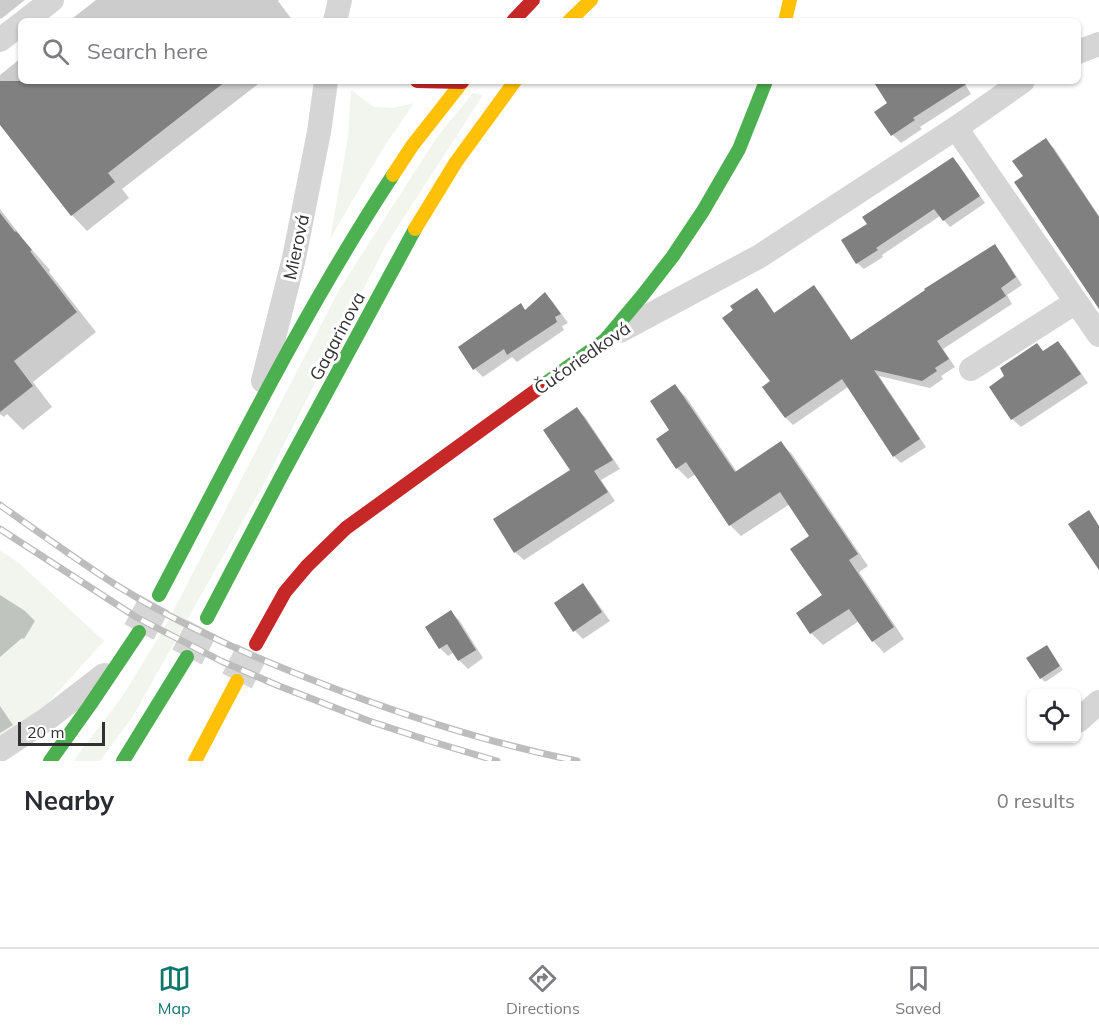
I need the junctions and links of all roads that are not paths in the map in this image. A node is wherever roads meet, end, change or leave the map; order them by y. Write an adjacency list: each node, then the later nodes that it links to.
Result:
1 (52, 0): 6 (street)
2 (339, 0): 7 (street)
3 (533, 0): 8 (main road)
4 (591, 0): 9 (main road)
5 (790, 0): 10 (main road)
6 (29, 18)
7 (336, 18)
8 (516, 18)
9 (572, 18)
10 (786, 18)
11 (18, 26): 12 (street)
12 (0, 40)
13 (1099, 44): 14 (street)
14 (1081, 51)
15 (326, 84): 25 (street, Mierová)
16 (460, 84): 25 (main road, Gagarinova)
17 (513, 84): 27 (main road, Gagarinova)
18 (765, 84): 23 (main road)
19 (1019, 84): 20 (street, Čučoriedková)
20 (956, 128): 21 (street); 23 (street, Čučoriedková)
21 (1076, 302): 22 (street); 24 (street)
22 (1099, 335)
23 (605, 340): 29 (main road, Čučoriedková)
24 (971, 369)
25 (255, 411): 26 (main road, Gagarinova)
26 (159, 595)
27 (207, 618)
28 (139, 632): 31 (main road)
29 (256, 644)
30 (187, 657): 37 (main road)
31 (116, 666): 35 (street); 36 (main road)
32 (237, 681): 38 (main road)
33 (1099, 702): 34 (street)
34 (1081, 718)
35 (0, 750)
36 (50, 761)
37 (123, 761)
38 (195, 761)

